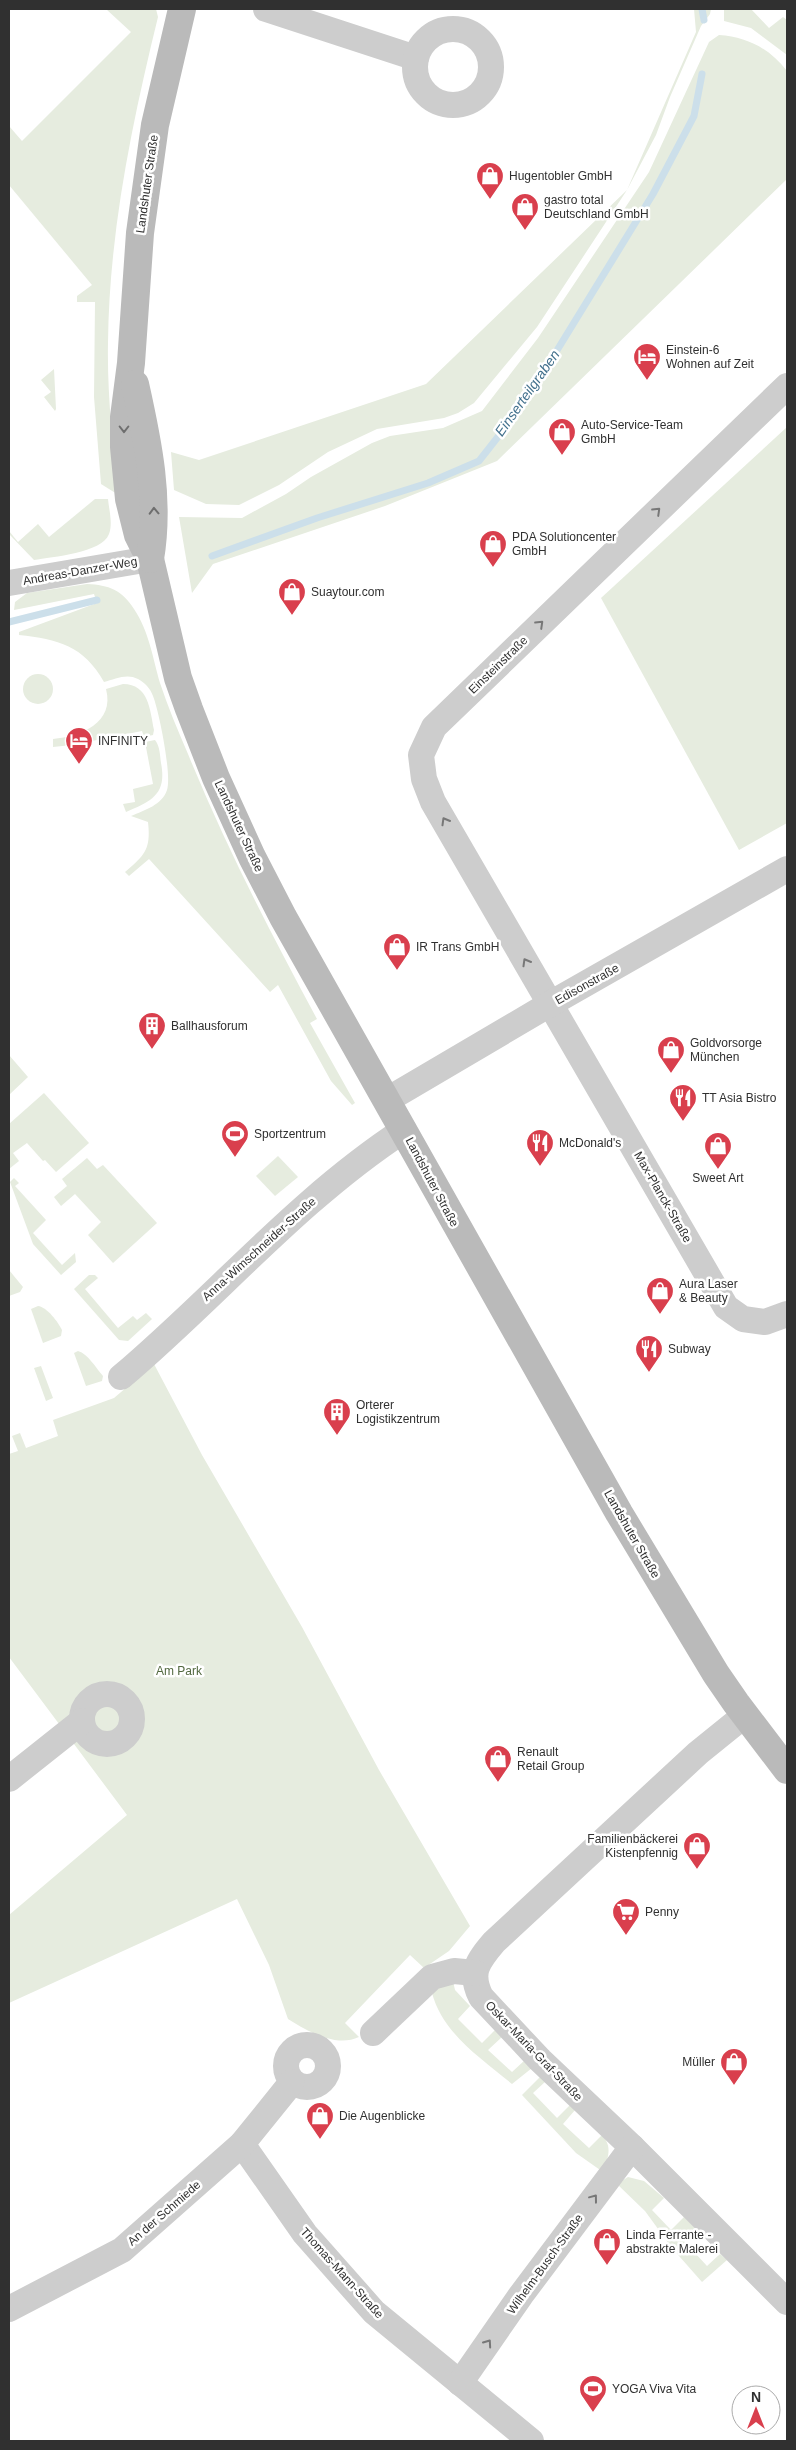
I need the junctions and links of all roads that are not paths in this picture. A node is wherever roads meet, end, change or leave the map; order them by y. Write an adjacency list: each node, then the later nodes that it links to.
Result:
1 (182, 9): 5 (main road, Landshuter Straße)
2 (266, 9): 3 (street)
3 (416, 58)
4 (787, 386): 8 (street, Einsteinstraße, one-way to 4)
5 (150, 559): 6 (street, Andreas-Danzer-Weg); 9 (main road, Landshuter Straße)
6 (9, 583)
7 (787, 869): 8 (street, Edisonstraße)
8 (550, 1004): 9 (street, Edisonstraße); 11 (street, Max-Planck-Straße)
9 (387, 1100): 10 (main road, Landshuter Straße)
10 (404, 1130): 12 (street, Anna-Wimschneider-Straße); 13 (main road, Landshuter Straße)
11 (776, 1318)
12 (120, 1377)
13 (745, 1714): 15 (main road, Landshuter Straße); 17 (street)
14 (82, 1721): 16 (street)
15 (787, 1770)
16 (9, 1779)
17 (475, 1973): 18 (street); 21 (street, Oskar-Maria-Graf-Straße)
18 (372, 2033)
19 (292, 2082): 20 (street, An der Schmiede)
20 (242, 2144): 23 (street, An der Schmiede); 24 (street, Thomas-Mann-Straße)
21 (632, 2147): 22 (street, Oskar-Maria-Graf-Straße); 24 (street, Wilhelm-Busch-Straße, one-way to 21)
22 (787, 2302)
23 (9, 2309)
24 (460, 2383): 25 (street, Thomas-Mann-Straße)
25 (531, 2441)

